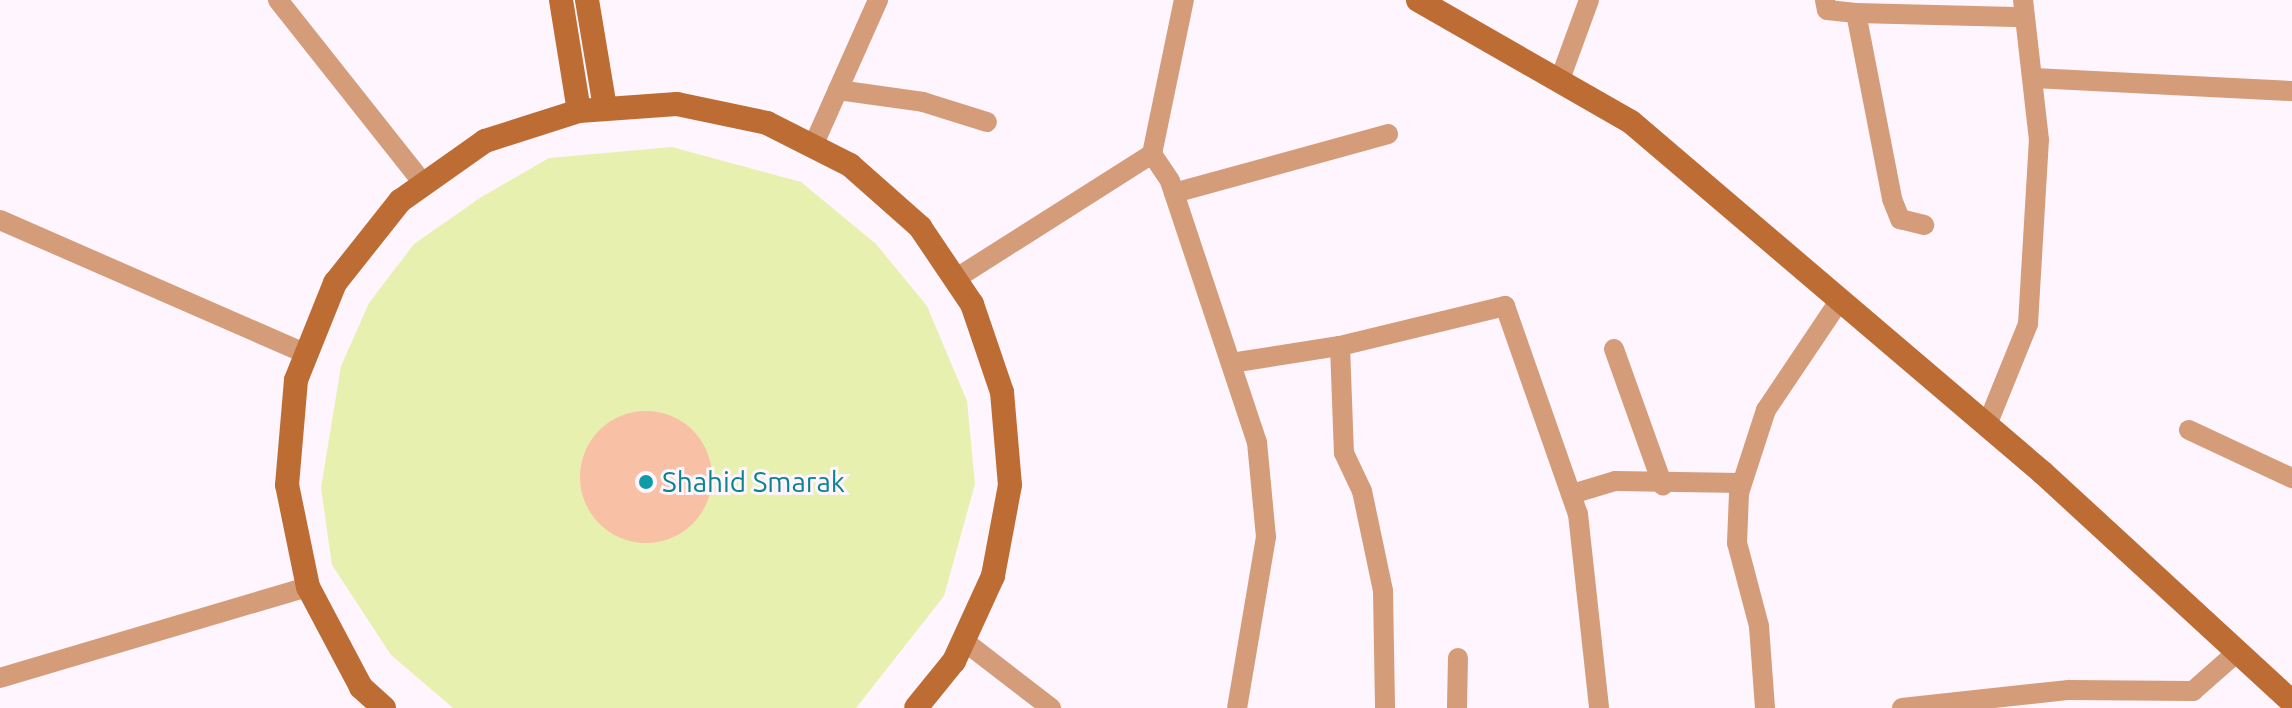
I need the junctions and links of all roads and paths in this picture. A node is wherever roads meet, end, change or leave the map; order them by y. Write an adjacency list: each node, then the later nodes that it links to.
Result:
1 (278, 0): 21 (street)
2 (561, 0): 16 (street)
3 (587, 0): 15 (street)
4 (878, 0): 13 (street)
5 (1184, 0): 20 (street)
6 (1418, 0): 12 (street)
7 (1589, 0): 12 (street)
8 (1825, 0): 10 (street)
9 (2024, 9): 10 (street); 11 (street)
10 (1856, 13): 24 (street)
11 (2034, 78): 14 (street); 31 (street)
12 (1559, 82): 26 (street)
13 (838, 90): 17 (street); 19 (street)
14 (2292, 91)
15 (605, 107): 16 (street); 19 (street)
16 (579, 111): 21 (street)
17 (987, 122)
18 (1388, 134): 22 (street)
19 (813, 146): 25 (street)
20 (1152, 154): 22 (street); 25 (street)
21 (424, 184): 29 (street)
22 (1174, 193): 30 (street)
23 (0, 220): 29 (street)
24 (1924, 225)
25 (955, 279): 38 (street)
26 (1838, 303): 31 (street); 34 (street)
27 (1340, 346): 30 (street); 36 (street); 48 (street)
28 (1614, 349): 35 (street)
29 (307, 354): 37 (street)
30 (1231, 363): 47 (street)
31 (1987, 425): 39 (street)
32 (2189, 430): 33 (street)
33 (2292, 478)
34 (1741, 483): 35 (street); 51 (street)
35 (1663, 486): 36 (street)
36 (1572, 494): 50 (street)
37 (308, 587): 41 (street); 44 (street)
38 (964, 641): 45 (street); 46 (street)
39 (2235, 654): 42 (street); 43 (street)
40 (1458, 658): 49 (street)
41 (0, 678)
42 (2126, 700): 52 (street)
43 (2292, 702)
44 (384, 708)
45 (916, 708)
46 (1051, 708)
47 (1237, 708)
48 (1385, 708)
49 (1457, 708)
50 (1599, 708)
51 (1765, 708)
52 (1902, 708)

